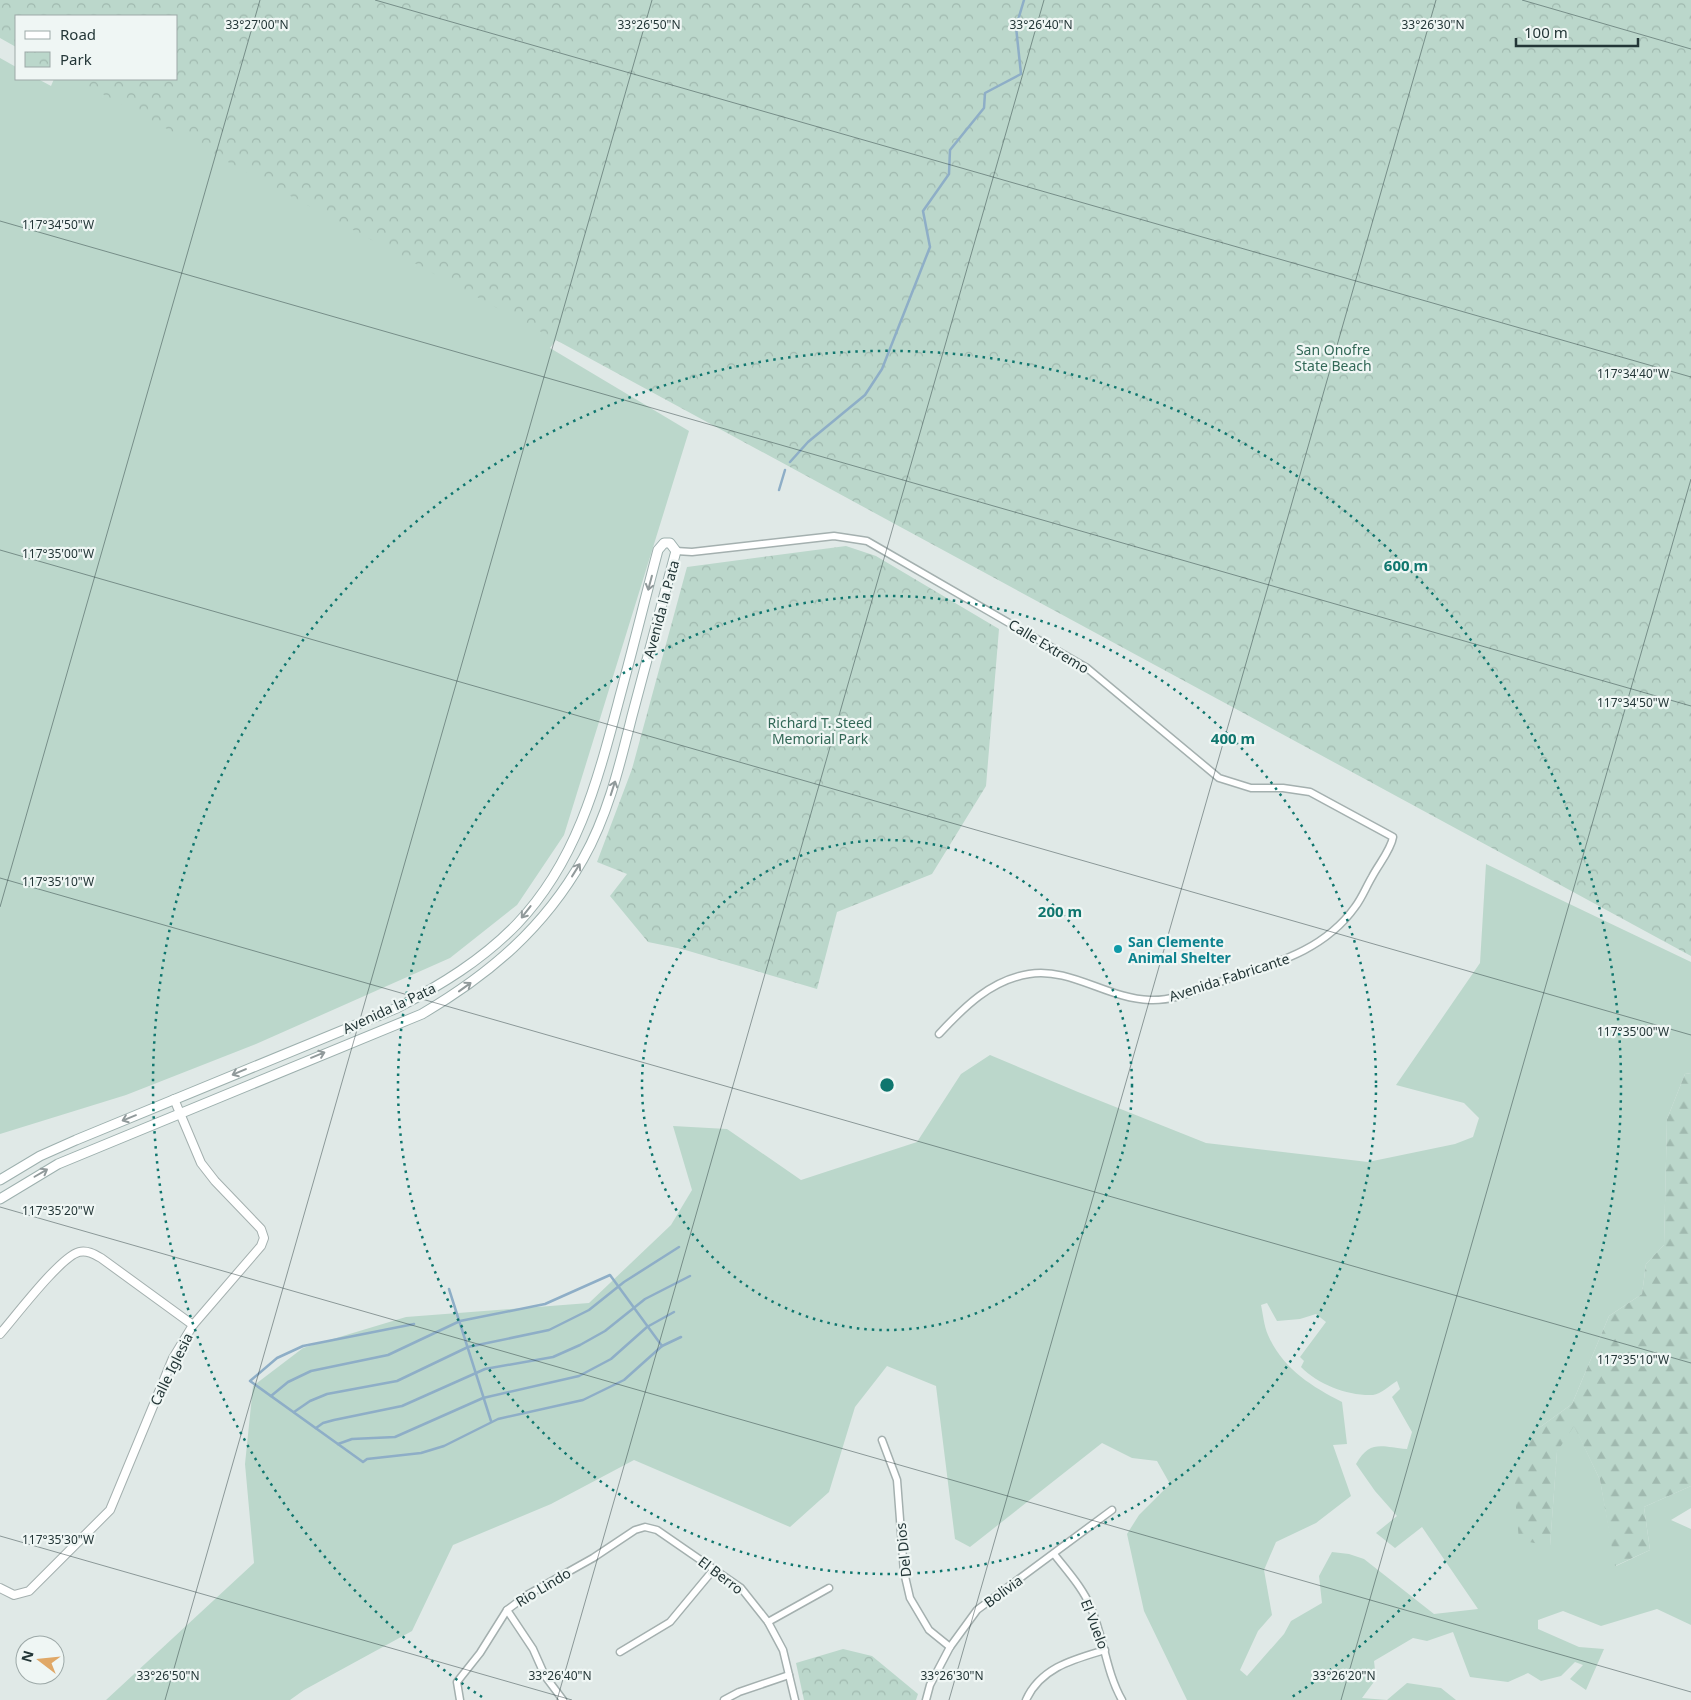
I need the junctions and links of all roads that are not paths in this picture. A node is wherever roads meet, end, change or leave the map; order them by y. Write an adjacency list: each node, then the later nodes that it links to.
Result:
1 (676, 551): 2 (street, Calle Extremo); 4 (main road, Avenida la Pata, one-way to 4); 5 (main road, Avenida la Pata, one-way to 1)
2 (1393, 837): 3 (street, Avenida Fabricante)
3 (939, 1034)
4 (174, 1099): 5 (street, Calle Iglesia); 6 (main road, Avenida la Pata, one-way to 6)
5 (180, 1115): 7 (main road, Avenida la Pata, one-way to 5); 8 (street, Calle Iglesia)
6 (0, 1180)
7 (0, 1199)
8 (193, 1325): 9 (street); 15 (street, Calle Iglesia)
9 (0, 1334)
10 (882, 1440): 19 (street, Del Dios)
11 (1112, 1510): 13 (street, Bolivia)
12 (645, 1527): 14 (street, El Berro); 17 (street, Rio Lindo)
13 (1054, 1554): 19 (street, Bolivia); 20 (street, El Vuelo)
14 (714, 1569): 18 (street, El Berro); 21 (street)
15 (0, 1588)
16 (829, 1588): 18 (street)
17 (507, 1610): 23 (street, Rio Lindo); 24 (street)
18 (768, 1622): 22 (street, El Berro)
19 (950, 1647): 27 (street, Bolivia)
20 (1106, 1650): 28 (street); 29 (street, El Vuelo)
21 (620, 1652)
22 (789, 1675): 25 (street); 26 (street, El Berro)
23 (460, 1700)
24 (563, 1700)
25 (724, 1700)
26 (795, 1700)
27 (926, 1700)
28 (1026, 1700)
29 (1122, 1700)

